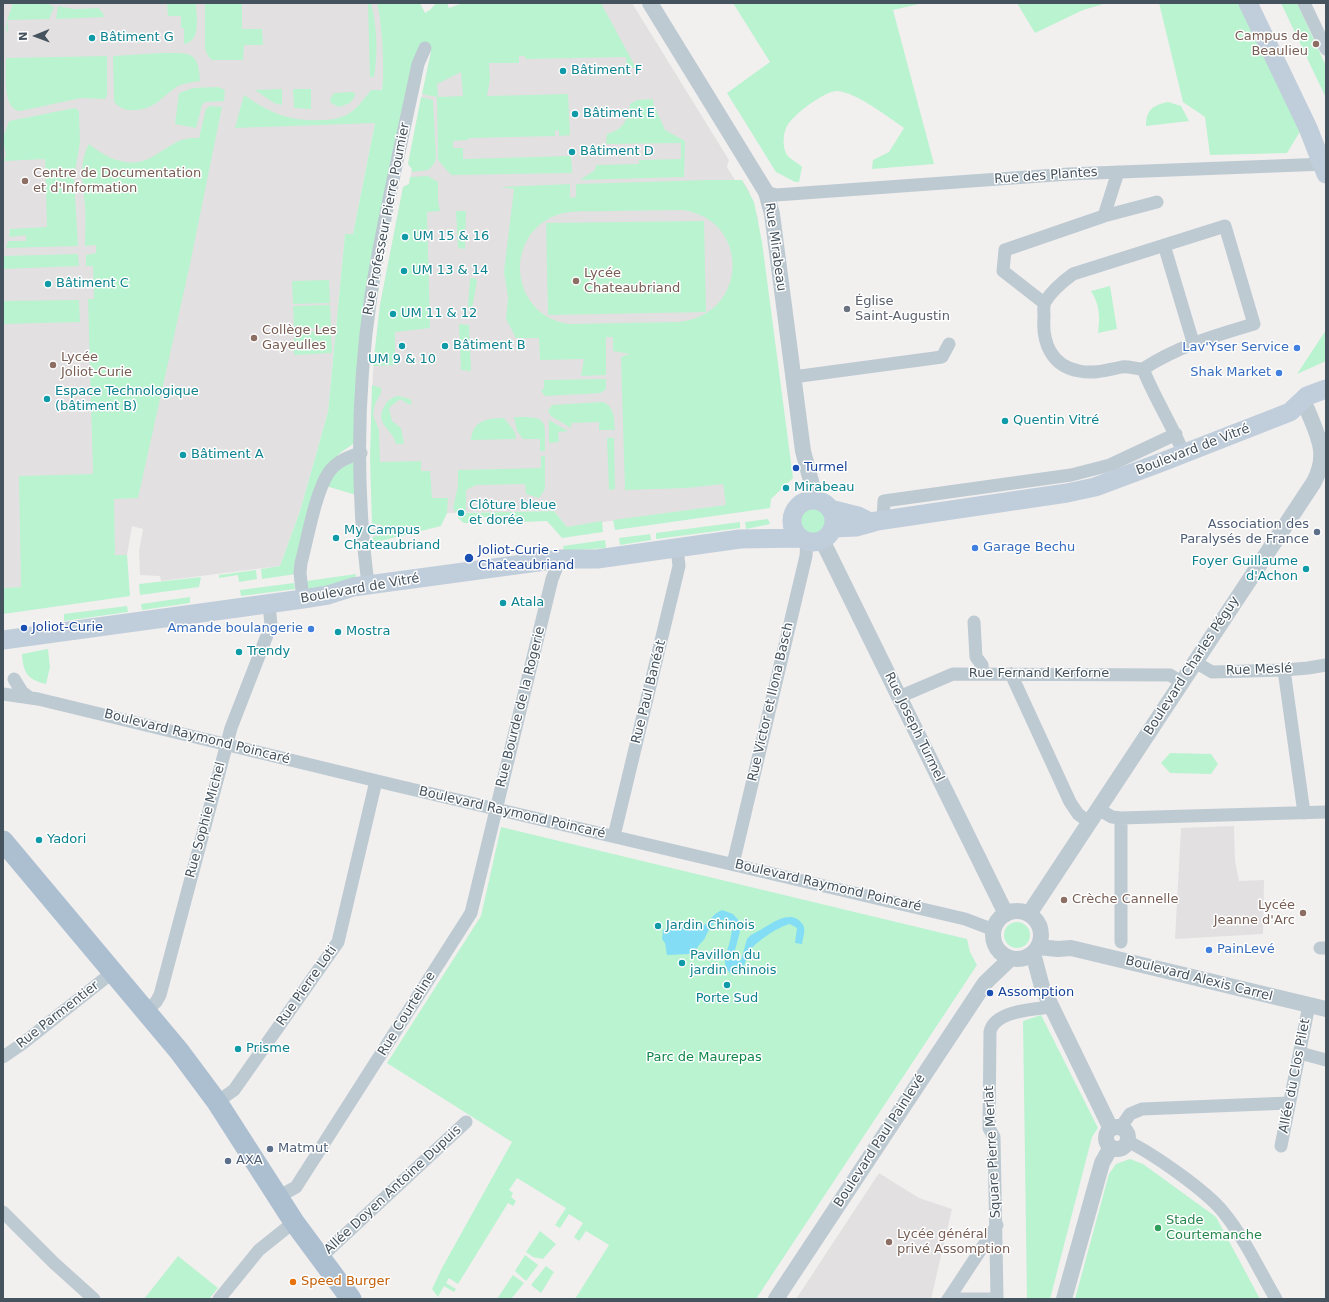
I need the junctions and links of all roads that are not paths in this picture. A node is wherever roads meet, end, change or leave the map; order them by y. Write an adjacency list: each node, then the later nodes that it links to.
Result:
1 (650, 3): 8 (street, Rue Mirabeau)
2 (1248, 3): 6 (main road)
3 (1304, 3): 5 (street)
4 (425, 48): 21 (street, Rue Professeur Pierre Poumier)
5 (1326, 49)
6 (1325, 164): 7 (street, Rue des Plantes)
7 (1118, 172): 8 (street, Rue des Plantes); 10 (street)
8 (766, 192): 16 (street, Rue Mirabeau)
9 (1157, 202): 10 (street)
10 (1104, 216): 12 (street)
11 (1164, 245): 12 (street); 13 (street); 13 (street)
12 (1044, 303): 15 (street)
13 (1193, 342): 15 (street)
14 (949, 344): 16 (street)
15 (1143, 370): 20 (street)
16 (793, 377): 23 (street, Rue Mirabeau)
17 (1326, 389): 19 (main road, Boulevard de Vitré)
18 (1326, 402): 19 (main road, Boulevard de Vitré)
19 (1299, 410): 22 (main road, Boulevard de Vitré); 35 (street, Boulevard Charles Péguy)
20 (1176, 434): 22 (street); 25 (street)
21 (361, 453): 30 (street, Rue Professeur Pierre Poumier); 31 (street)
22 (1184, 454): 25 (main road, Boulevard de Vitré)
23 (817, 503): 24 (main road, Boulevard de Vitré); 25 (main road); 26 (main road)
24 (792, 516): 26 (main road); 27 (main road, Boulevard de Vitré)
25 (876, 521): 26 (main road, Boulevard de Vitré)
26 (816, 537): 27 (main road, Boulevard de Vitré); 44 (street, Rue Joseph Turmel); 54 (street, Rue Victor et Ilona Basch)
27 (740, 539): 28 (main road, Boulevard de Vitré)
28 (677, 548): 29 (main road, Boulevard de Vitré); 52 (street, Rue Paul Banéat)
29 (560, 559): 30 (main road, Boulevard de Vitré); 47 (street, Rue Bourde de la Rogerie)
30 (368, 585): 31 (main road, Boulevard de Vitré)
31 (302, 599): 32 (main road, Boulevard de Vitré)
32 (269, 604): 34 (main road, Boulevard de Vitré); 45 (street, Rue Sophie Michel)
33 (974, 622): 38 (street)
34 (3, 640)
35 (1195, 662): 37 (street, Rue Meslé); 41 (street, Boulevard Charles Péguy)
36 (1326, 665): 37 (street, Rue Meslé)
37 (1284, 670): 49 (street)
38 (983, 674): 39 (street, Rue Fernand Kerforne); 44 (street, Rue Fernand Kerforne)
39 (1012, 674): 41 (street, Rue Fernand Kerforne); 50 (street)
40 (14, 679): 43 (street)
41 (1181, 682): 50 (street, Boulevard Charles Péguy)
42 (3, 694): 43 (street, Boulevard Raymond Poincaré)
43 (30, 698): 45 (street, Boulevard Raymond Poincaré)
44 (899, 698): 55 (street, Rue Joseph Turmel)
45 (227, 744): 46 (street, Boulevard Raymond Poincaré); 68 (street, Rue Sophie Michel)
46 (376, 781): 47 (street, Boulevard Raymond Poincaré); 72 (street, Rue Pierre Loti)
47 (496, 809): 52 (street, Boulevard Raymond Poincaré); 77 (street, Rue Courteline)
48 (1326, 812): 49 (street)
49 (1304, 813): 51 (street)
50 (1094, 815): 51 (street); 56 (street, Boulevard Charles Péguy)
51 (1121, 818): 59 (street)
52 (614, 836): 54 (street, Boulevard Raymond Poincaré)
53 (3, 841): 63 (main road)
54 (732, 864): 57 (street, Boulevard Raymond Poincaré)
55 (1006, 914): 56 (street); 57 (street)
56 (1029, 914): 58 (street)
57 (994, 930): 61 (street)
58 (1041, 930): 60 (street, Boulevard Alexis Carrel); 62 (street)
59 (1121, 942)
60 (1071, 948): 62 (street, Boulevard Alexis Carrel); 65 (street, Boulevard Alexis Carrel)
61 (998, 949): 62 (street); 64 (street, Boulevard Paul Painlevé)
62 (1025, 954): 64 (street, Boulevard Paul Painlevé); 66 (street)
63 (113, 972): 68 (main road); 70 (street, Rue Parmentier)
64 (984, 983): 86 (street, Boulevard Paul Painlevé)
65 (1309, 1005): 67 (street, Boulevard Alexis Carrel); 69 (street, Allée du Clos Pilet)
66 (1052, 1007): 75 (street); 80 (street, Square Pierre Merlat)
67 (1326, 1009)
68 (146, 1011): 72 (main road)
69 (1300, 1053): 71 (street); 73 (street, Allée du Clos Pilet)
70 (3, 1056)
71 (1326, 1060)
72 (217, 1102): 77 (main road)
73 (1289, 1103): 75 (street); 76 (street, Allée du Clos Pilet)
74 (466, 1122): 81 (street, Allée Doyen Antoine Dupuis)
75 (1119, 1132): 88 (street); 89 (street)
76 (1281, 1146)
77 (278, 1197): 79 (main road)
78 (3, 1212): 83 (street)
79 (294, 1222): 81 (main road); 84 (street)
80 (997, 1225): 82 (street, Square Pierre Merlat); 87 (street, Square Pierre Merlat)
81 (320, 1258): 85 (main road)
82 (949, 1298): 87 (street, Square Pierre Merlat)
83 (94, 1299)
84 (219, 1299)
85 (351, 1299)
86 (776, 1299)
87 (997, 1299)
88 (1064, 1299)
89 (1276, 1299)

